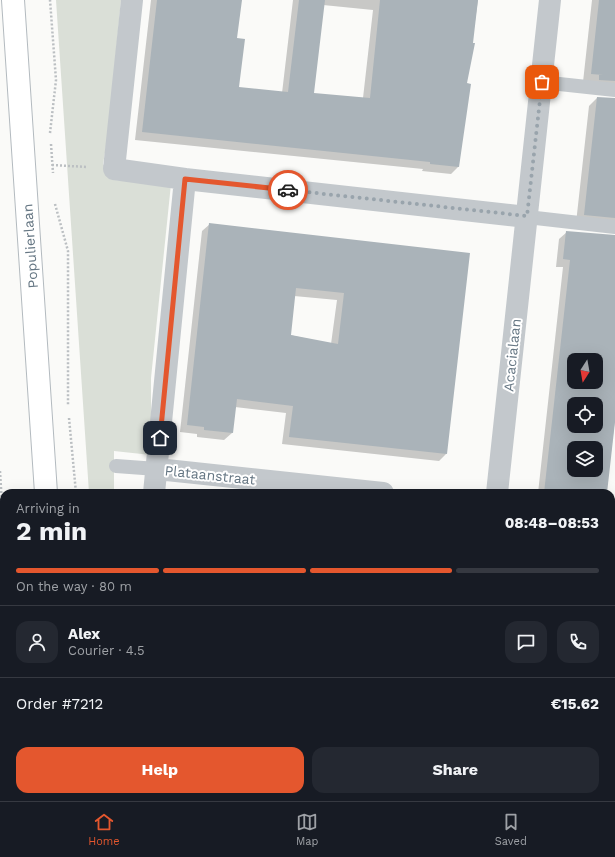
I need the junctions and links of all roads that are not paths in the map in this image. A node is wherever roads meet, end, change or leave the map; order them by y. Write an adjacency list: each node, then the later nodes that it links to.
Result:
1 (13, 0): 11 (street, Populierlaan)
2 (132, 0): 6 (street)
3 (550, 0): 4 (street, Acacialaan)
4 (542, 82): 5 (lane); 7 (street, Acacialaan)
5 (615, 90)
6 (185, 179): 7 (street); 10 (street)
7 (527, 216): 8 (lane); 14 (street, Acacialaan)
8 (615, 228)
9 (116, 466): 10 (lane)
10 (157, 469): 12 (street); 13 (street, Plataanstraat)
11 (46, 489)
12 (154, 489)
13 (345, 489)
14 (497, 489)

